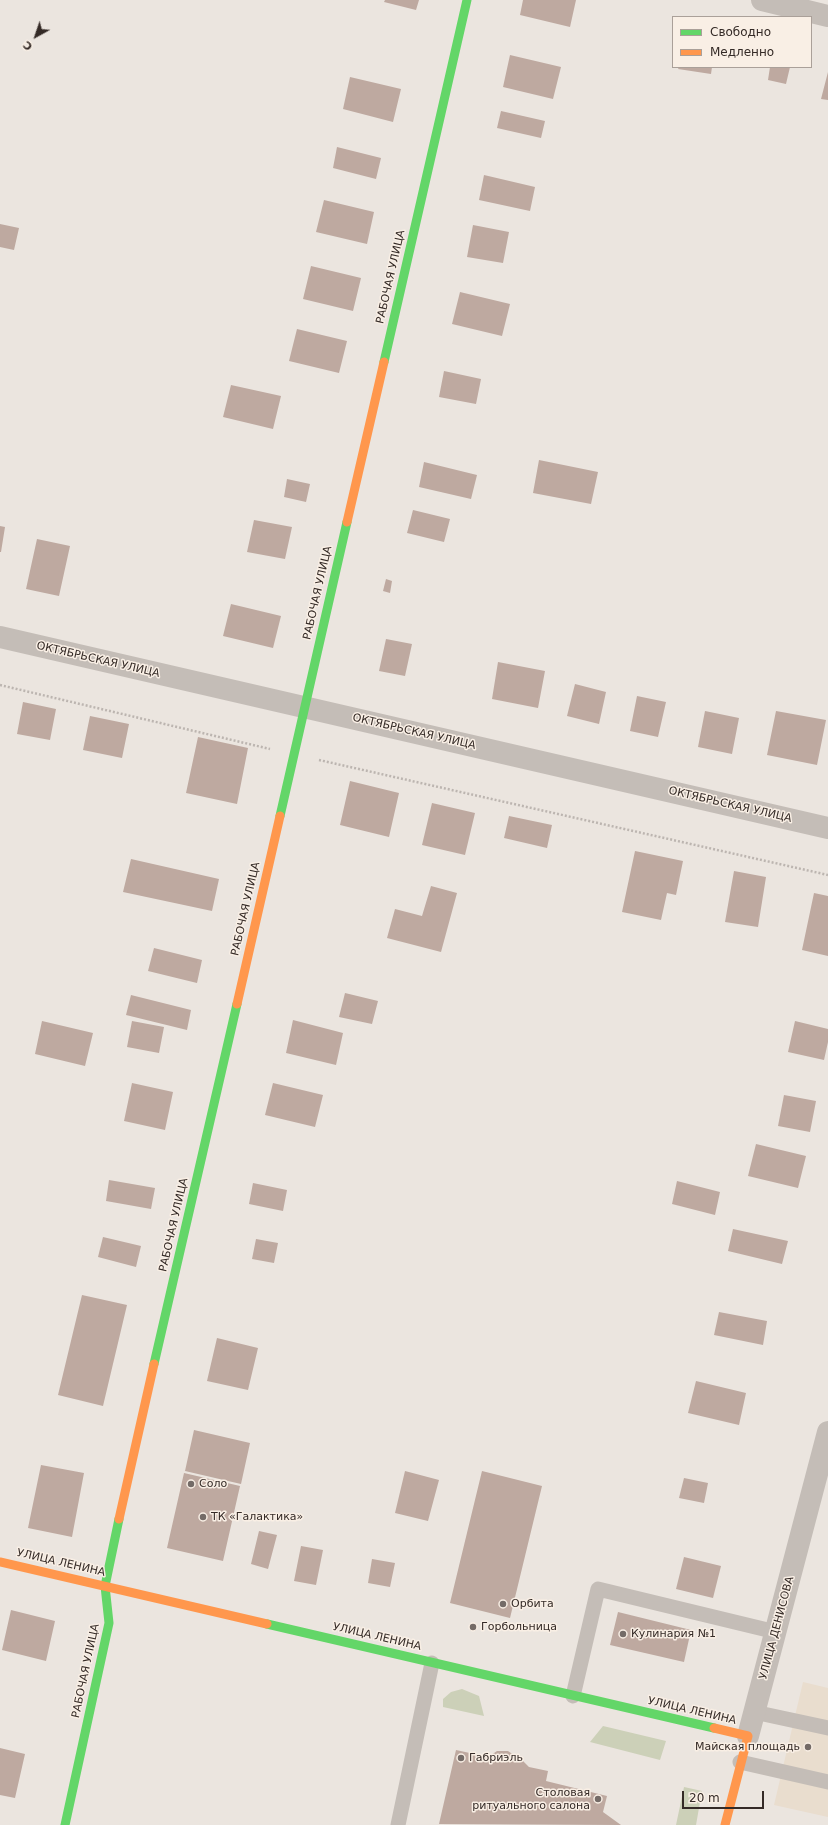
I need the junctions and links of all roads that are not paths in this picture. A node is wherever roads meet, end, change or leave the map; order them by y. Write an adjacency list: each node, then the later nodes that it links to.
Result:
1 (467, 0): 5 (street, РАБОЧАЯ УЛИЦА)
2 (762, 0): 3 (street)
3 (828, 16)
4 (0, 637): 5 (street, ОКТЯБРЬСКАЯ УЛИЦА)
5 (305, 706): 6 (street, ОКТЯБРЬСКАЯ УЛИЦА); 9 (street, РАБОЧАЯ УЛИЦА)
6 (828, 828)
7 (828, 1432): 10 (street, УЛИЦА ДЕНИСОВА)
8 (0, 1562): 9 (street, УЛИЦА ЛЕНИНА)
9 (105, 1586): 11 (street, УЛИЦА ЛЕНИНА); 18 (street, РАБОЧАЯ УЛИЦА)
10 (776, 1632): 12 (lane); 13 (street, УЛИЦА ДЕНИСОВА)
11 (432, 1663): 12 (street, УЛИЦА ЛЕНИНА); 19 (lane)
12 (573, 1696): 15 (street, УЛИЦА ЛЕНИНА)
13 (754, 1712): 14 (lane); 15 (street, УЛИЦА ДЕНИСОВА)
14 (828, 1728)
15 (748, 1736): 16 (street, УЛИЦА ДЕНИСОВА)
16 (740, 1762): 17 (lane); 20 (street, УЛИЦА ДЕНИСОВА)
17 (828, 1782)
18 (65, 1825)
19 (398, 1825)
20 (725, 1825)

